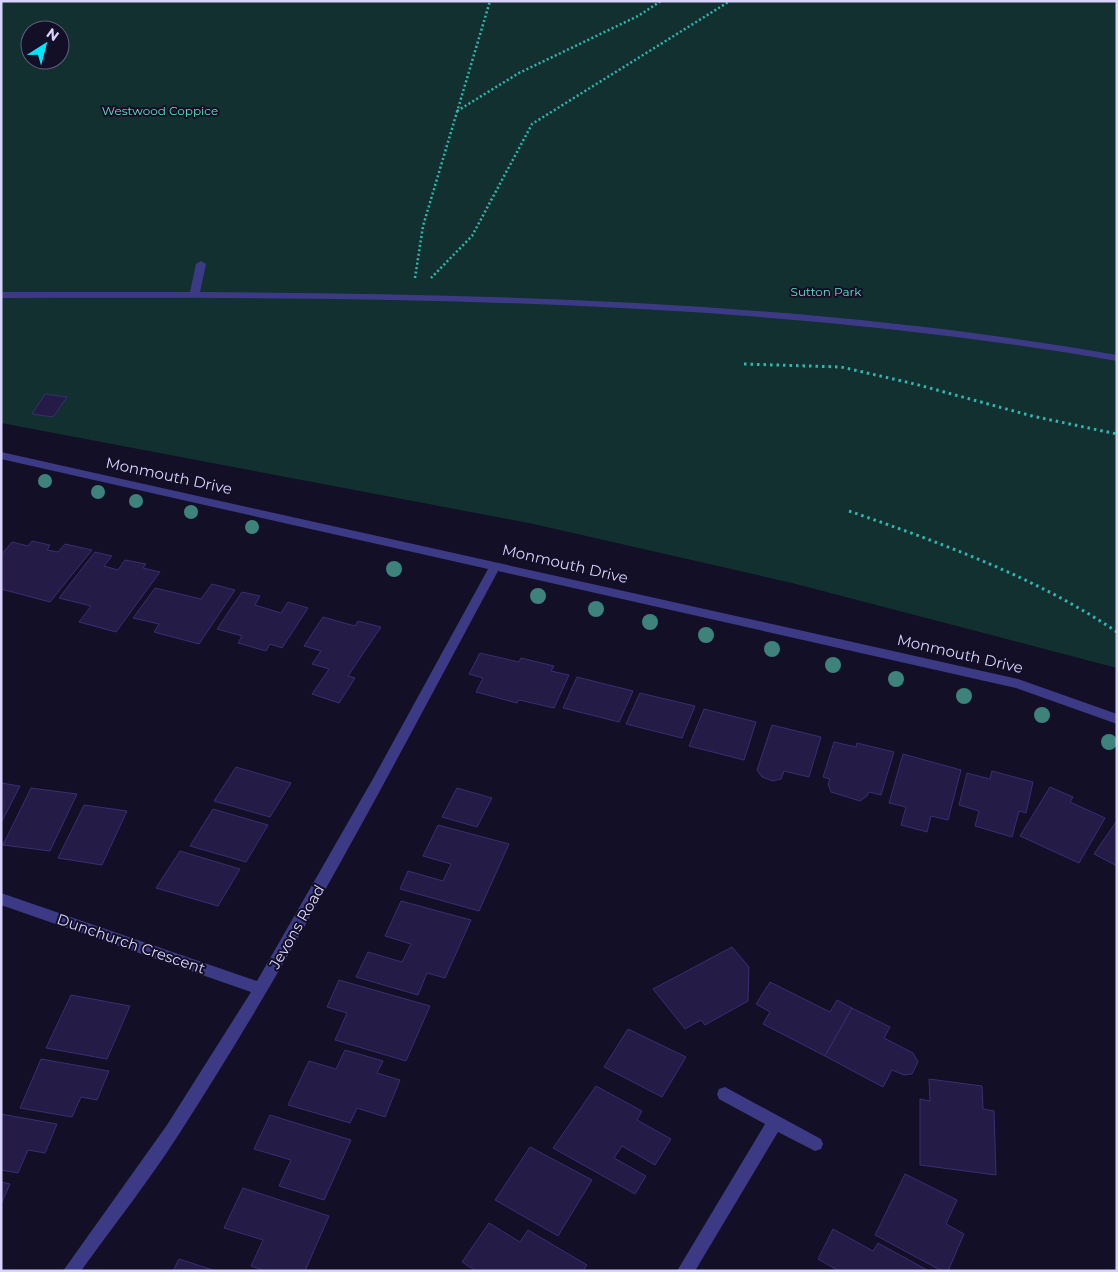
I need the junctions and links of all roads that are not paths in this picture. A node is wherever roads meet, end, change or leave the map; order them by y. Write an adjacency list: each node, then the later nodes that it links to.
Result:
1 (201, 264): 3 (street)
2 (1, 295): 3 (street)
3 (194, 295): 4 (street)
4 (1117, 358)
5 (1, 456): 6 (street, Monmouth Drive)
6 (495, 566): 7 (street, Monmouth Drive); 9 (street, Jevons Road)
7 (1117, 719)
8 (1, 899): 9 (street, Dunchurch Crescent)
9 (261, 989): 13 (street, Jevons Road)
10 (725, 1094): 11 (street)
11 (775, 1122): 12 (street); 14 (street)
12 (815, 1144)
13 (70, 1271)
14 (685, 1271)

